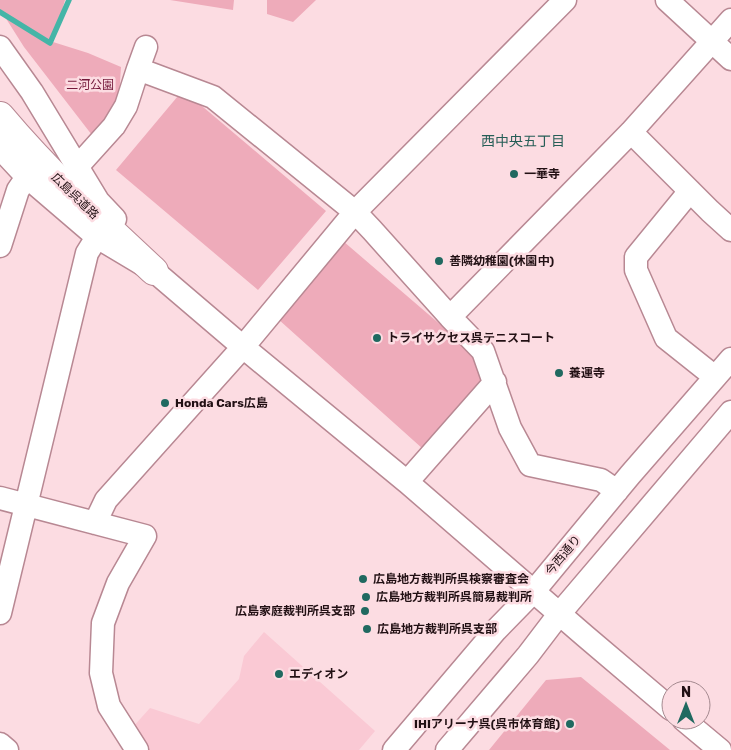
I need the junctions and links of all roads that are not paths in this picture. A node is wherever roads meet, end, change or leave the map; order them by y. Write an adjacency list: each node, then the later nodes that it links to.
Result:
1 (565, 0): 15 (street)
2 (668, 0): 4 (street)
3 (731, 20): 4 (street)
4 (712, 42): 7 (street); 10 (street)
5 (0, 47): 12 (street)
6 (146, 47): 8 (street)
7 (731, 59)
8 (138, 70): 12 (street); 15 (street)
9 (0, 116): 19 (highway, 広島呉道路)
10 (631, 132): 14 (street); 20 (street)
11 (0, 148): 13 (street)
12 (77, 167): 21 (street)
13 (27, 176): 17 (street); 18 (street)
14 (690, 191): 16 (street); 23 (street)
15 (355, 212): 20 (street); 21 (street)
16 (731, 230)
17 (96, 237): 19 (street); 29 (street)
18 (0, 246)
19 (154, 271): 21 (street)
20 (450, 317): 24 (street)
21 (243, 347): 26 (street); 30 (street)
22 (731, 359): 23 (street, 今西通り)
23 (715, 378): 27 (street, 今西通り)
24 (495, 382): 26 (street); 27 (street)
25 (731, 412): 33 (street)
26 (407, 482): 31 (street)
27 (617, 491): 31 (street, 今西通り)
28 (0, 498): 29 (street)
29 (26, 504): 30 (street); 32 (street)
30 (95, 523): 38 (street)
31 (534, 591): 33 (street); 39 (street, 今西通り)
32 (0, 613)
33 (560, 613): 34 (street); 40 (street)
34 (661, 700)
35 (696, 730): 41 (street)
36 (0, 744): 37 (street)
37 (7, 750)
38 (137, 750)
39 (394, 750)
40 (447, 750)
41 (720, 750)

